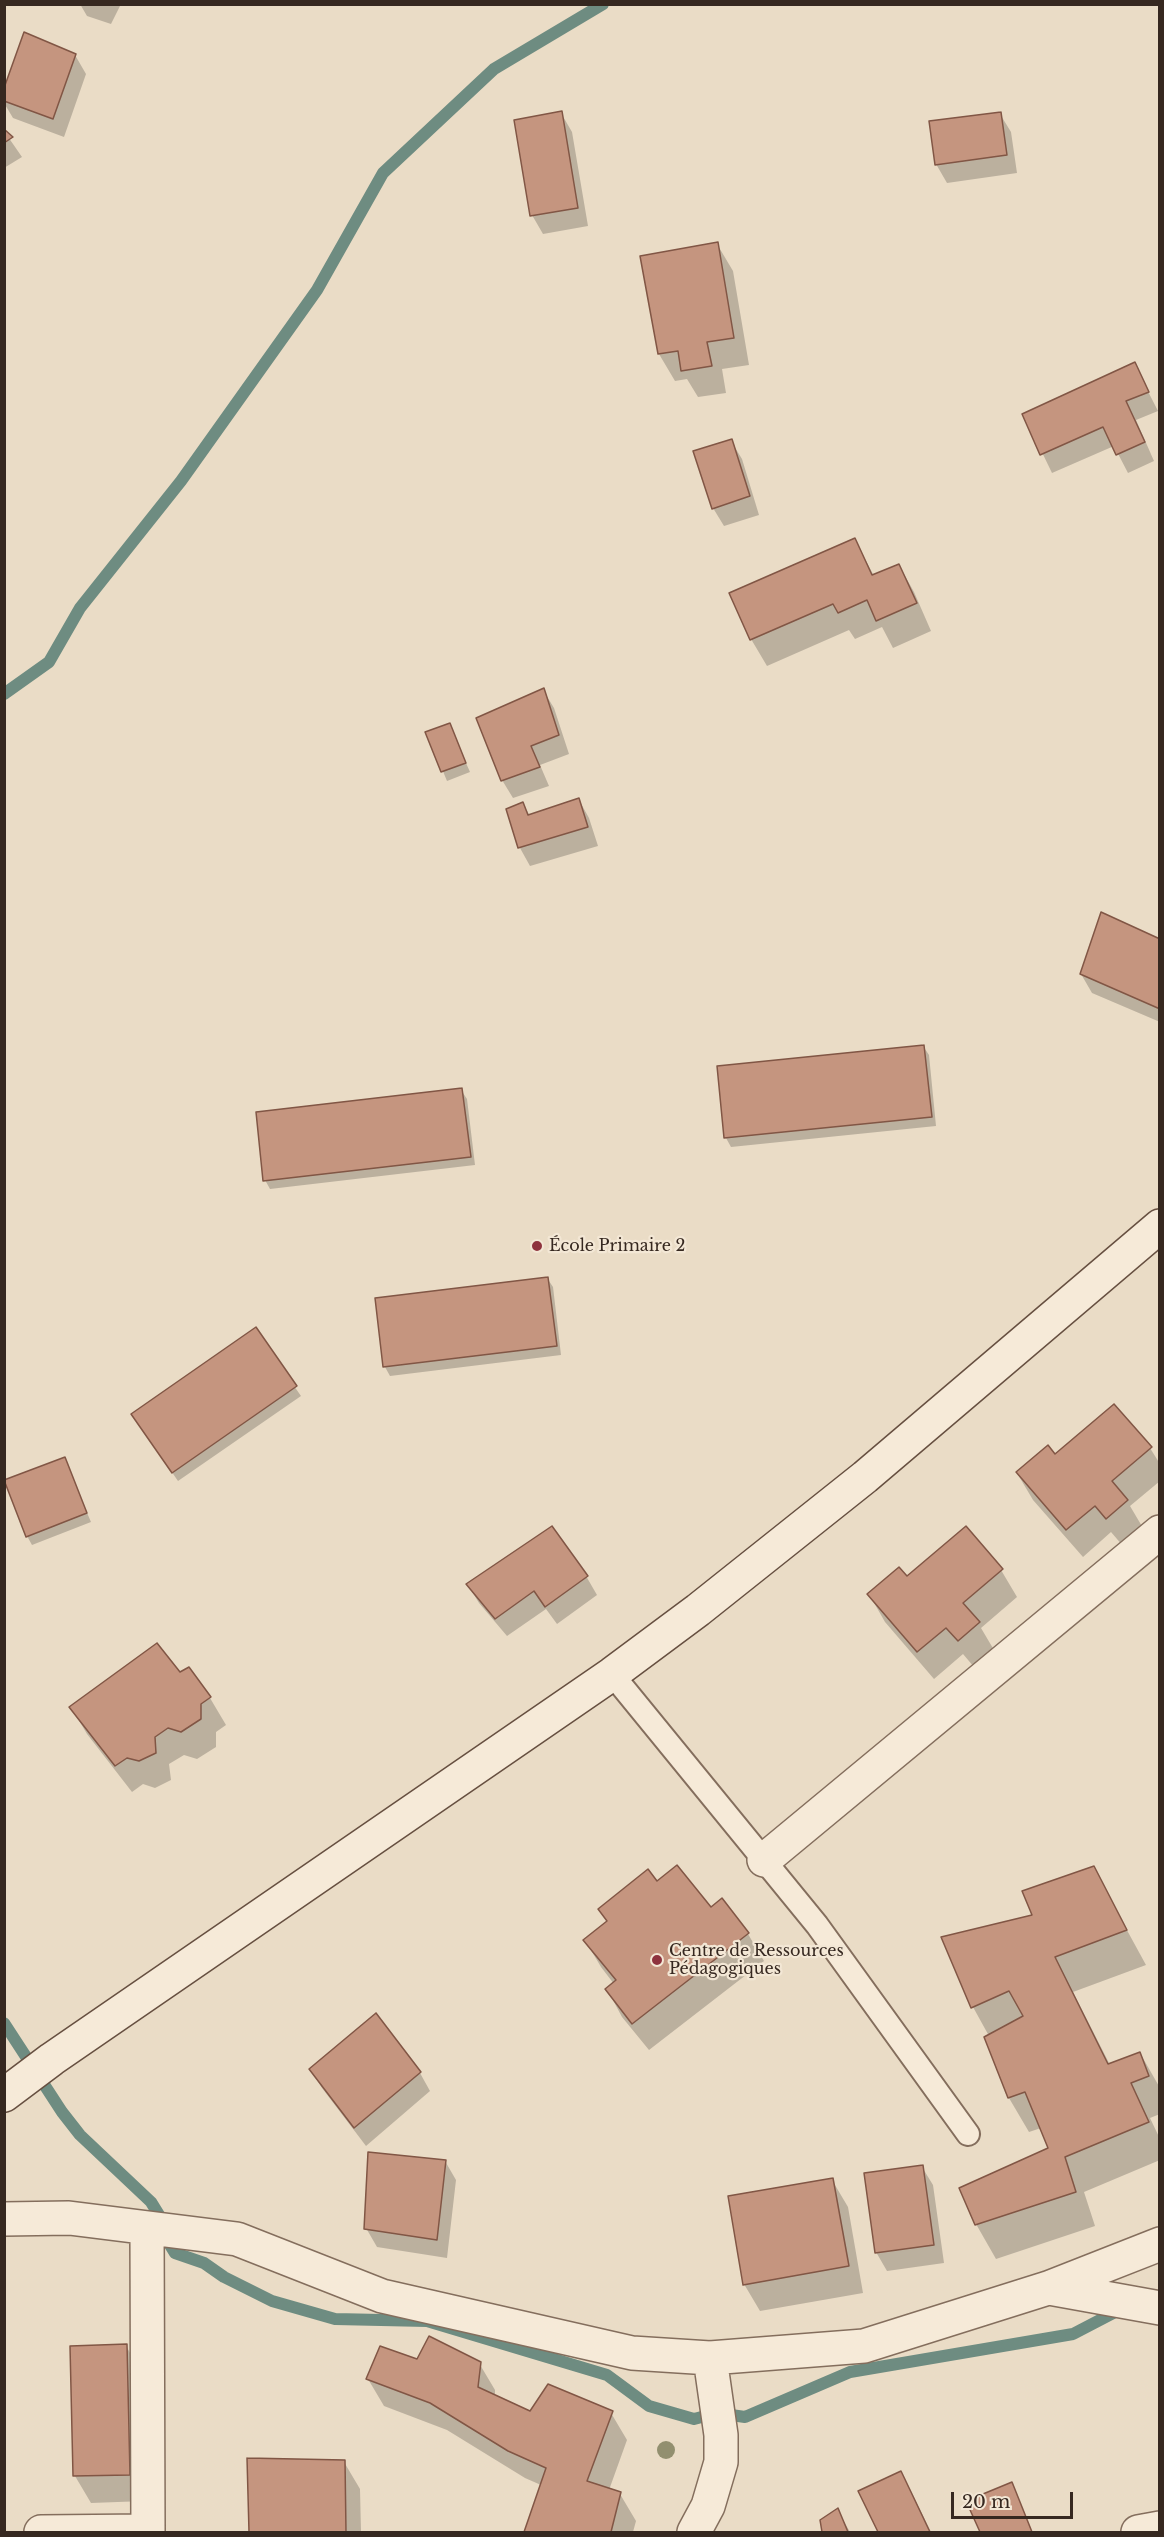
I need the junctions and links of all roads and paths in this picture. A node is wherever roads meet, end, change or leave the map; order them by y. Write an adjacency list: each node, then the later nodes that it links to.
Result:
1 (1160, 1226): 3 (street)
2 (1160, 1532): 4 (street)
3 (612, 1674): 4 (lane); 5 (street)
4 (764, 1860): 6 (lane)
5 (12, 2090)
6 (968, 2134)
7 (4, 2219): 8 (street)
8 (147, 2228): 12 (street); 15 (street)
9 (1160, 2244): 10 (street)
10 (1048, 2288): 11 (street); 12 (street)
11 (1160, 2308)
12 (710, 2358): 16 (street)
13 (1160, 2528): 17 (street)
14 (41, 2532): 15 (street)
15 (148, 2532)
16 (694, 2532)
17 (1138, 2532)

